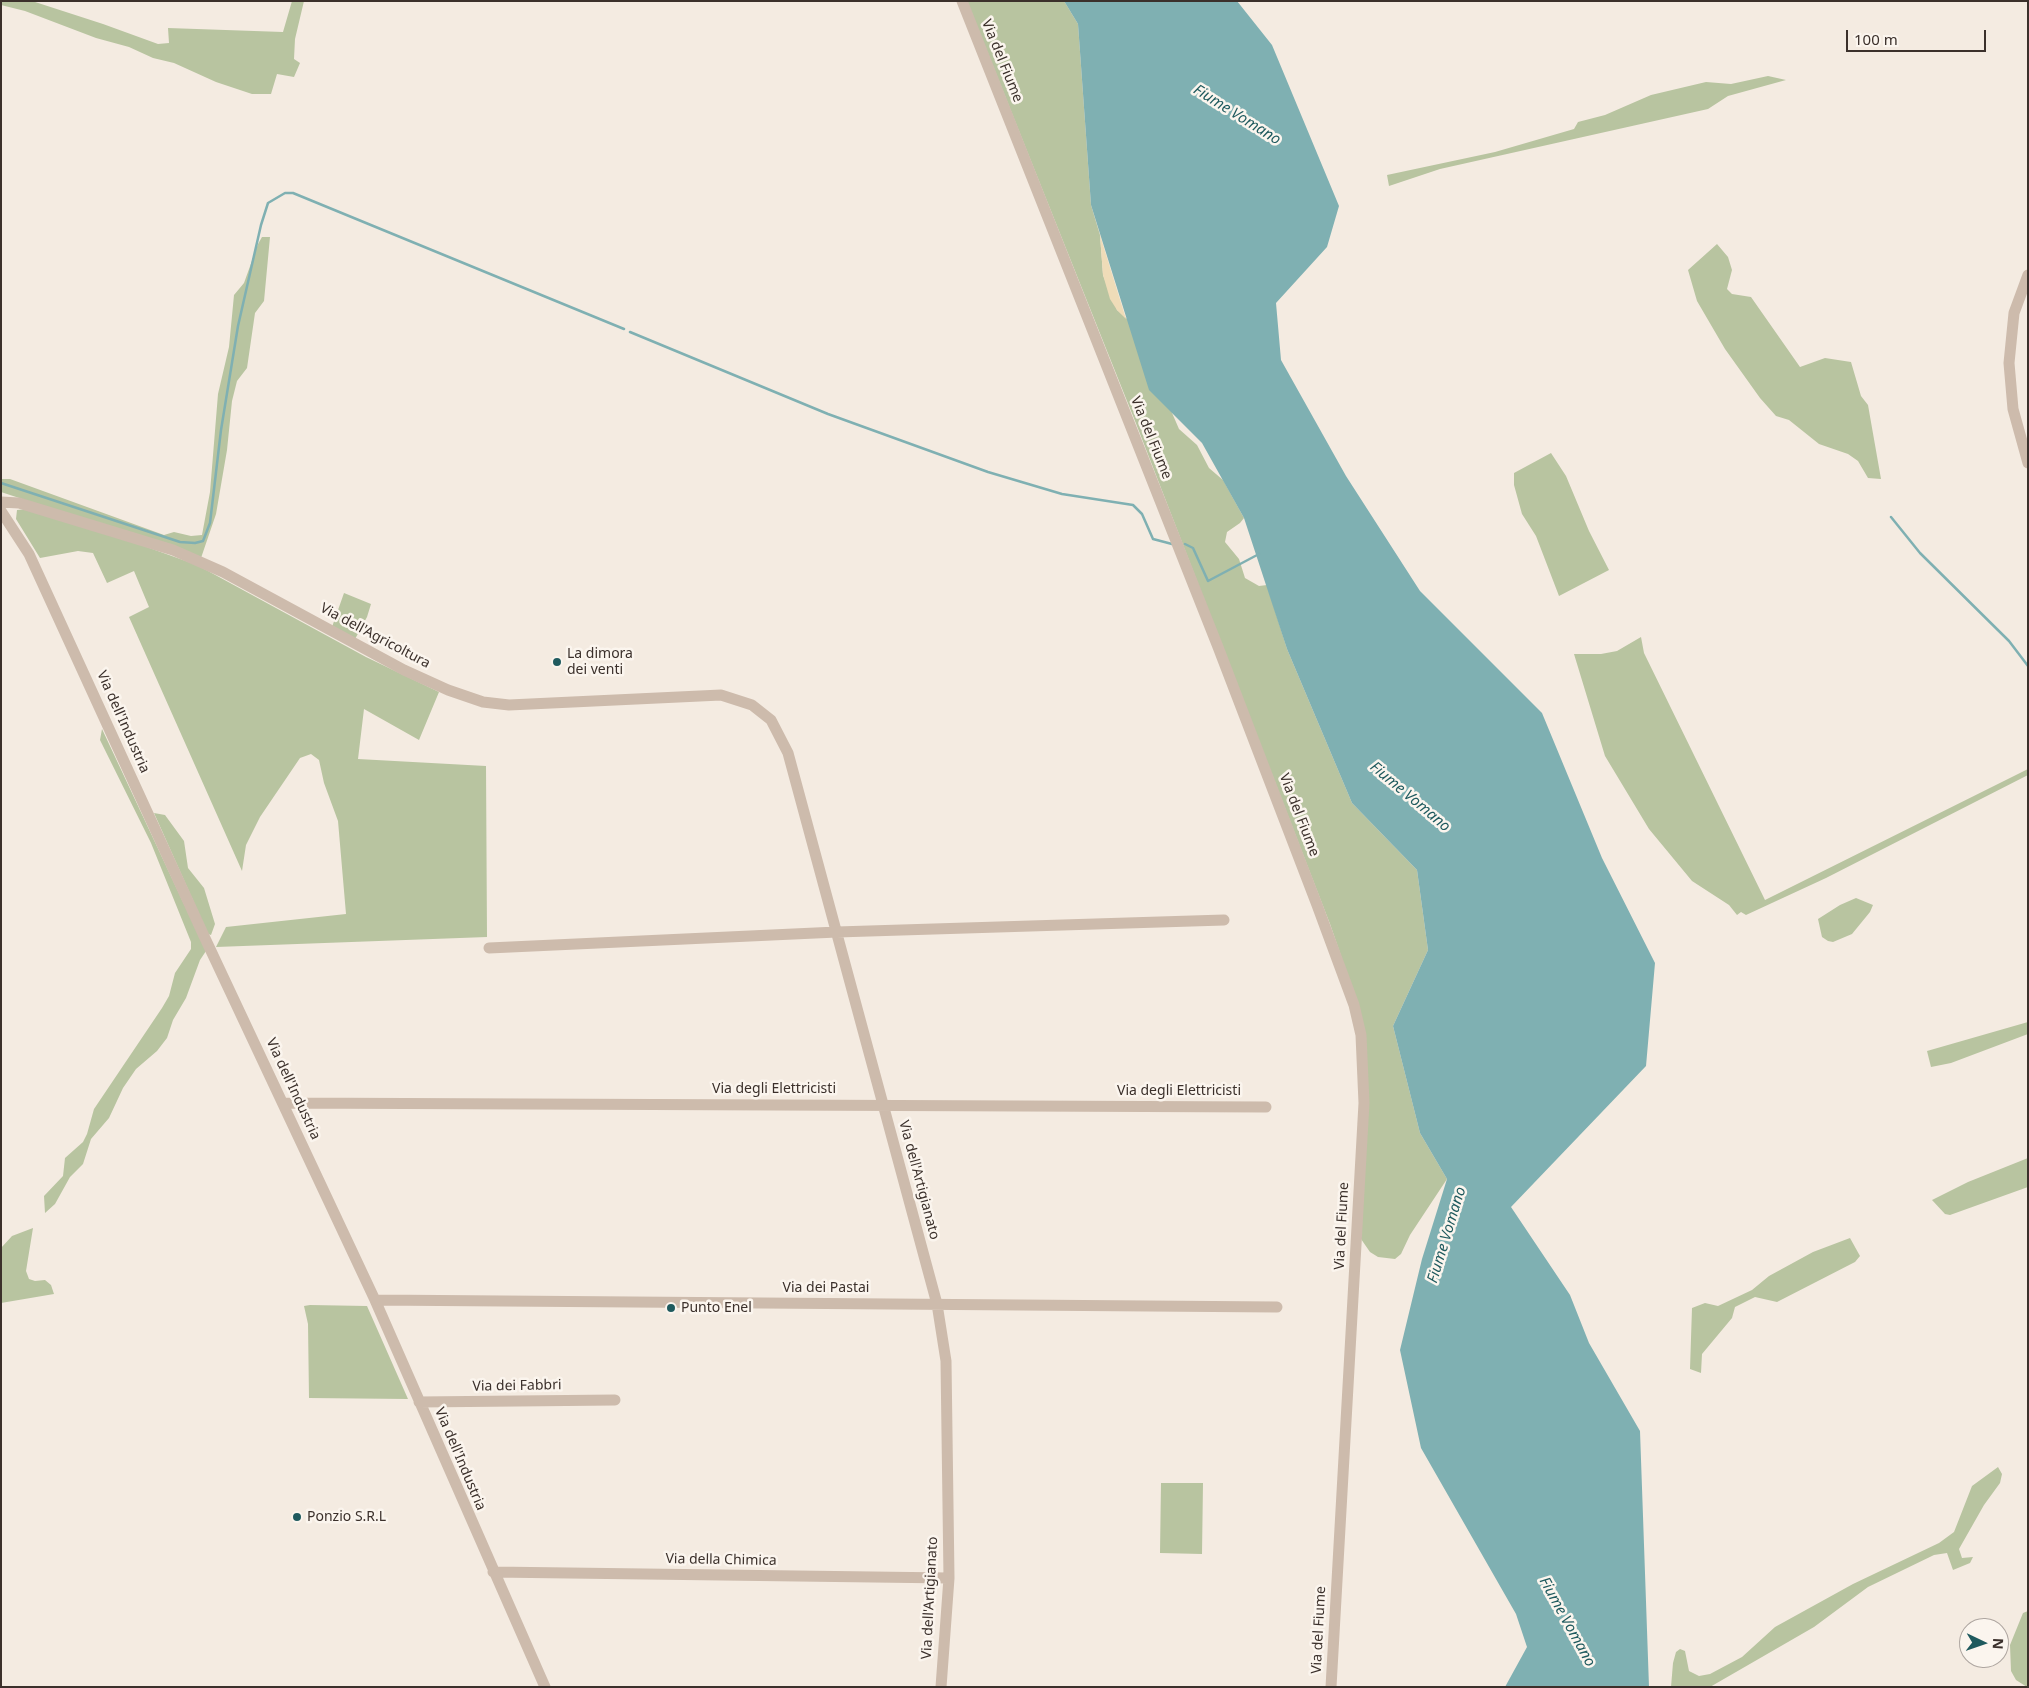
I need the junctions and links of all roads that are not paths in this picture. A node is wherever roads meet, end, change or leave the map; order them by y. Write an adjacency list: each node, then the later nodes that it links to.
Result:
1 (962, 1): 22 (street, Via del Fiume)
2 (2028, 275): 3 (street)
3 (2028, 463)
4 (1, 502): 6 (street, Via dell'Agricoltura)
5 (1, 511): 10 (street, Via dell'Industria)
6 (752, 705): 8 (street, Via dell'Artigianato)
7 (1224, 920): 8 (street)
8 (837, 932): 9 (street); 11 (street, Via dell'Artigianato)
9 (489, 948)
10 (283, 1103): 11 (street, Via degli Elettricisti); 13 (street, Via dell'Industria)
11 (884, 1104): 12 (street, Via degli Elettricisti); 14 (street, Via dell'Artigianato)
12 (1266, 1107)
13 (375, 1300): 14 (street, Via dei Pastai); 17 (street, Via dell'Industria)
14 (937, 1304): 15 (street, Via dei Pastai); 19 (street, Via dell'Artigianato)
15 (1277, 1307)
16 (615, 1400): 17 (street, Via dei Fabbri)
17 (419, 1402): 18 (street, Via dell'Industria)
18 (492, 1572): 19 (street, Via della Chimica); 20 (street, Via dell'Industria)
19 (949, 1578): 21 (street, Via dell'Artigianato)
20 (545, 1687)
21 (941, 1687)
22 (1331, 1687)

